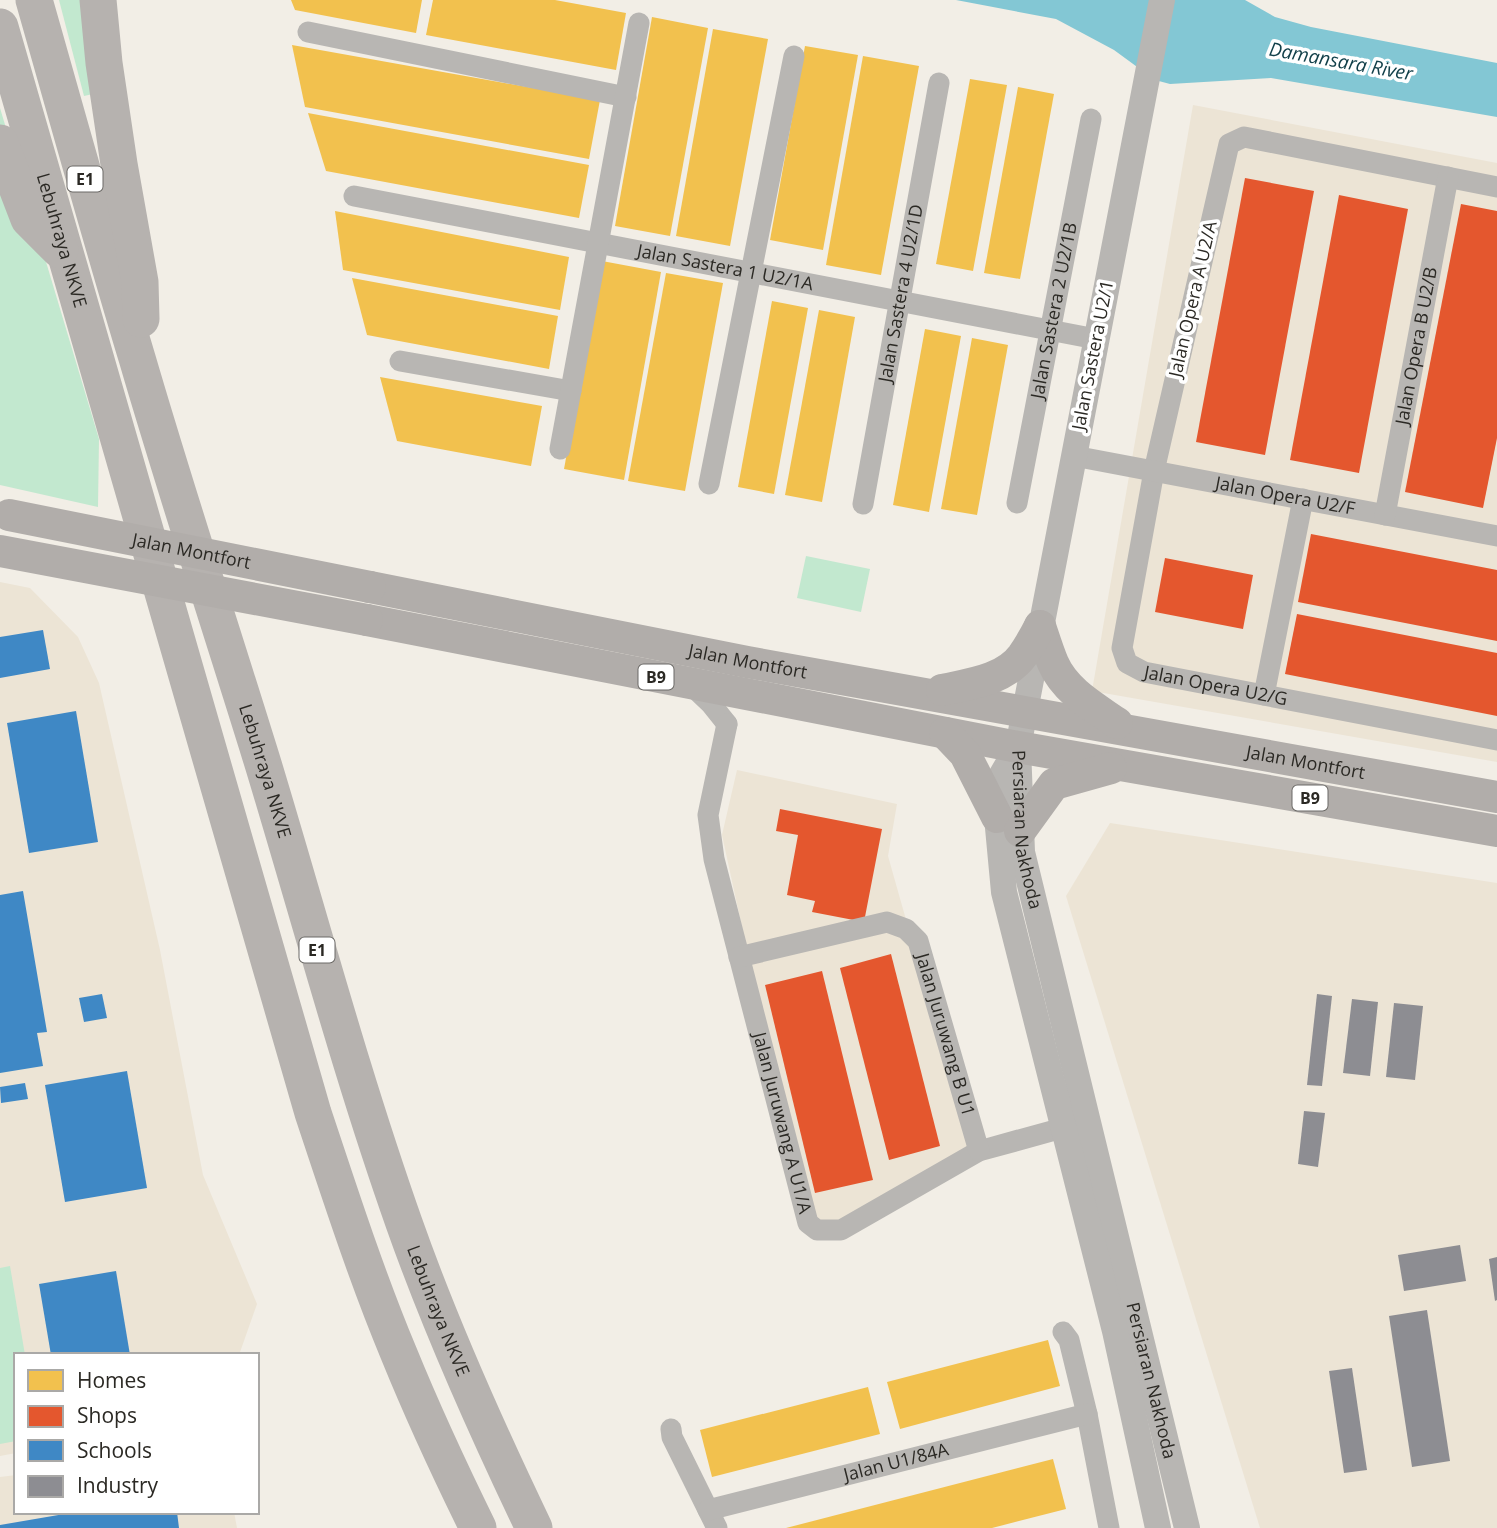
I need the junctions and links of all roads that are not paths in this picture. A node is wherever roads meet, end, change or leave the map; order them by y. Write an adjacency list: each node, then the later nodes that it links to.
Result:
1 (34, 0): 21 (highway, Lebuhraya NKVE / E1)
2 (98, 0): 21 (highway)
3 (1162, 0): 20 (street, Jalan Sastera U2/1)
4 (639, 23): 9 (street)
5 (0, 27): 16 (highway, Lebuhraya NKVE / E1)
6 (308, 32): 9 (street)
7 (794, 56): 17 (street)
8 (939, 83): 18 (street, Jalan Sastera 4 U2/1D)
9 (626, 97): 15 (street)
10 (1091, 119): 19 (street, Jalan Sastera 2 U2/1B)
11 (0, 143): 16 (highway)
12 (1448, 177): 13 (street); 26 (street, Jalan Opera A U2/A); 32 (street, Jalan Opera B U2/B)
13 (1497, 187)
14 (355, 196): 15 (street, Jalan Sastera 1 U2/1A)
15 (599, 244): 17 (street, Jalan Sastera 1 U2/1A); 23 (street)
16 (66, 255): 58 (highway, Lebuhraya NKVE / E1)
17 (750, 273): 18 (street, Jalan Sastera 1 U2/1A); 27 (street)
18 (900, 302): 19 (street, Jalan Sastera 1 U2/1A); 30 (street, Jalan Sastera 4 U2/1D)
19 (1050, 331): 20 (street, Jalan Sastera 1 U2/1A); 29 (street, Jalan Sastera 2 U2/1B)
20 (1096, 340): 25 (street, Jalan Sastera U2/1)
21 (137, 358): 59 (highway, Lebuhraya NKVE / E1)
22 (400, 361): 23 (street)
23 (571, 391): 24 (street)
24 (560, 449)
25 (1074, 456): 26 (street, Jalan Opera U2/F); 35 (street, Jalan Sastera U2/1)
26 (1154, 471): 28 (street, Jalan Opera U2/F); 38 (street, Jalan Opera U2/G)
27 (709, 484)
28 (1303, 499): 32 (street, Jalan Opera U2/F); 38 (street)
29 (1017, 503)
30 (863, 505)
31 (4, 514): 37 (main road, Jalan Montfort / B9, bridge)
32 (1385, 515): 33 (street, Jalan Opera U2/F)
33 (1497, 536)
34 (0, 551): 36 (main road, Jalan Montfort / B9, bridge)
35 (1040, 626): 37 (main road); 40 (street, Jalan Sastera U2/1); 42 (main road)
36 (689, 684): 39 (main road, Jalan Montfort / B9); 41 (street)
37 (930, 693): 40 (main road, Jalan Montfort / B9)
38 (1264, 695): 44 (street, Jalan Opera U2/G)
39 (771, 700): 41 (street); 43 (main road, Jalan Montfort / B9)
40 (1024, 711): 42 (main road, Jalan Montfort / B9); 45 (street, Persiaran Nakhoda)
41 (727, 724): 50 (street)
42 (1127, 730): 47 (main road, Jalan Montfort / B9)
43 (945, 733): 45 (main road, Jalan Montfort / B9); 48 (main road)
44 (1497, 740)
45 (1018, 747): 46 (main road, Jalan Montfort / B9); 48 (street, Persiaran Nakhoda)
46 (1123, 765): 48 (main road); 49 (main road, Jalan Montfort / B9)
47 (1497, 797)
48 (1008, 824): 51 (street, Persiaran Nakhoda); 52 (street, Persiaran Nakhoda)
49 (1497, 831)
50 (739, 957): 53 (street, Jalan Juruwang B U1); 53 (street, Jalan Juruwang A U1/A)
51 (1089, 1120): 52 (street); 62 (street, Persiaran Nakhoda)
52 (1063, 1127): 53 (street); 61 (street, Persiaran Nakhoda)
53 (979, 1151)
54 (1063, 1332): 55 (street)
55 (1087, 1414): 57 (street, Jalan U1/84A); 60 (street)
56 (671, 1429): 57 (street)
57 (712, 1519)
58 (478, 1528)
59 (534, 1528)
60 (1109, 1528)
61 (1158, 1528)
62 (1188, 1528)

